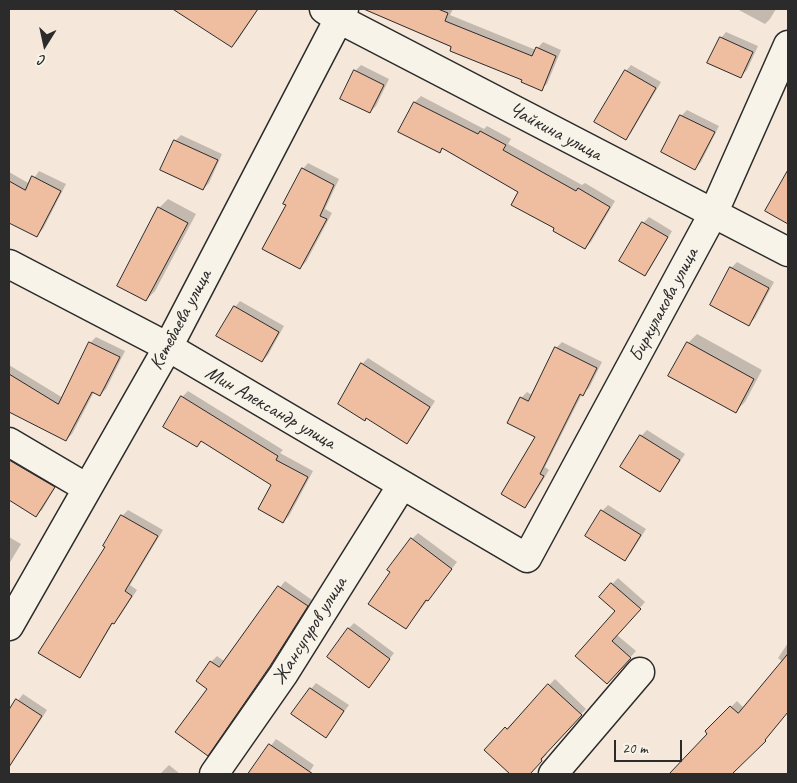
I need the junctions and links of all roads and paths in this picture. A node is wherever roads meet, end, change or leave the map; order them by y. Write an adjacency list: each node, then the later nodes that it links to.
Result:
1 (336, 12): 3 (street, Чайкина улица); 6 (street, Кетебаева улица)
2 (788, 45): 3 (street, Биркулакова улица)
3 (713, 214): 4 (street, Чайкина улица); 10 (street, Биркулакова улица)
4 (788, 252)
5 (9, 264): 6 (street, Мин Александр улица)
6 (168, 347): 8 (street, Мин Александр улица); 9 (street, Кетебаева улица)
7 (9, 442): 9 (street)
8 (402, 485): 10 (street, Мин Александр улица); 13 (street, Жансугуров улица)
9 (87, 488): 11 (street, Кетебаева улица)
10 (528, 558)
11 (9, 626)
12 (640, 672): 14 (street)
13 (214, 774)
14 (553, 774)

